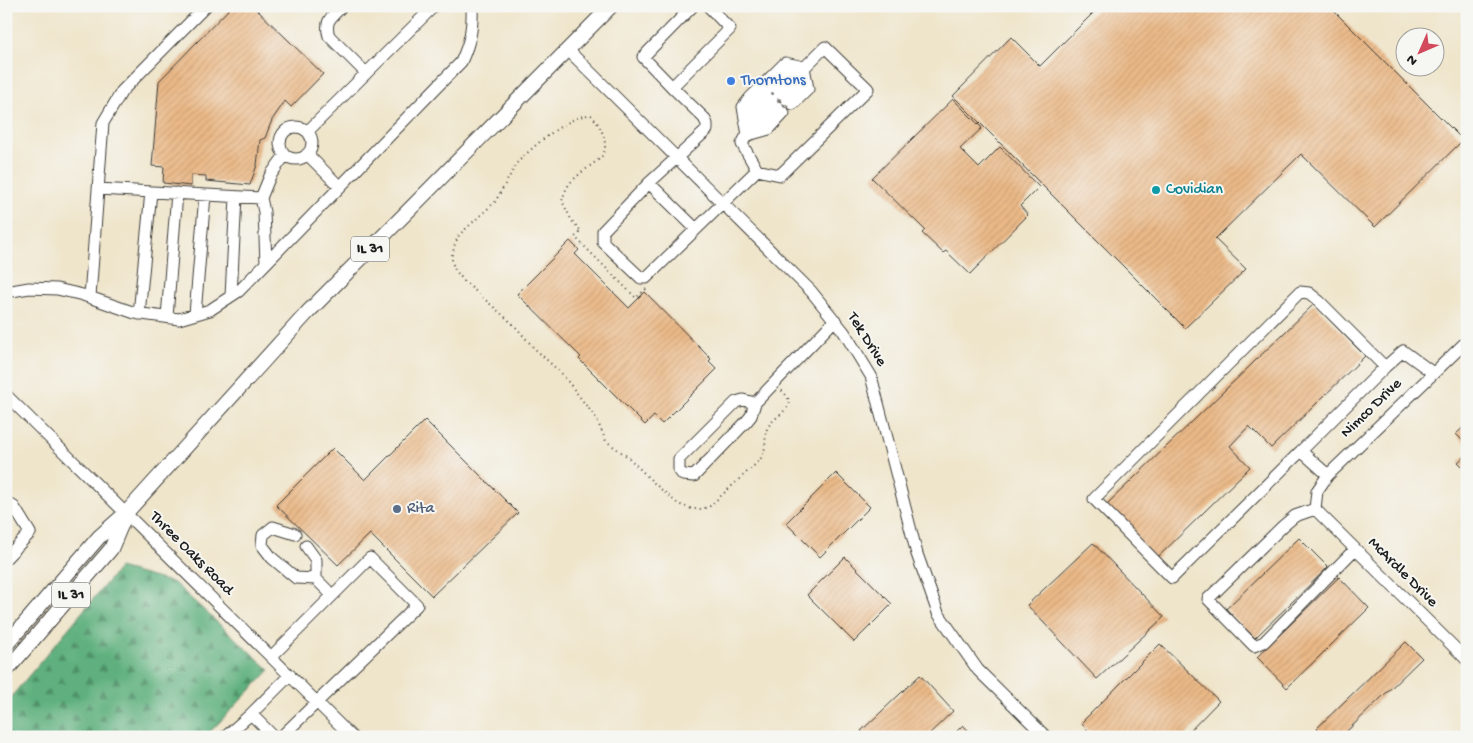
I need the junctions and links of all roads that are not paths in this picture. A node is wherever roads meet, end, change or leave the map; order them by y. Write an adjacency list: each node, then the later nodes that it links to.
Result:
1 (206, 6): 21 (street)
2 (342, 6): 10 (street)
3 (434, 6): 10 (street)
4 (472, 6): 20 (street)
5 (693, 6): 11 (street)
6 (708, 6): 11 (street)
7 (613, 8): 8 (main road, IL 31)
8 (568, 50): 17 (street, Tek Drive); 46 (main road, IL 31)
9 (804, 67): 12 (street); 12 (street); 14 (street); 18 (street)
10 (366, 73): 13 (street)
11 (672, 87): 17 (street)
12 (779, 100): 14 (street); 14 (street)
13 (308, 132): 15 (street); 16 (street)
14 (748, 135): 18 (street)
15 (307, 154): 16 (street); 20 (street)
16 (285, 155): 26 (street)
17 (676, 157): 19 (street); 27 (street, Tek Drive)
18 (757, 170): 27 (street)
19 (649, 183): 28 (street); 28 (street)
20 (340, 187): 29 (street)
21 (98, 189): 22 (street); 32 (street)
22 (151, 192): 23 (street); 33 (street)
23 (177, 193): 24 (street); 35 (street)
24 (204, 195): 25 (street); 34 (street)
25 (236, 197): 26 (street); 31 (street)
26 (261, 198): 29 (street)
27 (723, 203): 28 (street); 36 (street, Tek Drive)
28 (696, 229)
29 (266, 263): 31 (street)
30 (6, 292): 32 (street)
31 (231, 296): 34 (street)
32 (90, 297): 33 (street)
33 (139, 314): 35 (street)
34 (196, 314): 35 (street)
35 (167, 317)
36 (835, 320): 41 (street); 64 (street, Tek Drive)
37 (1467, 341): 39 (street, Nimco Drive)
38 (1385, 367): 39 (street); 42 (street); 42 (street)
39 (1434, 373): 43 (street, Nimco Drive)
40 (6, 396): 46 (street, Three Oaks Road)
41 (755, 403): 41 (street)
42 (1301, 451): 43 (street)
43 (1328, 475): 45 (street, Nimco Drive)
44 (6, 502): 50 (street)
45 (1315, 509): 49 (street, McArdle Drive); 49 (street)
46 (126, 513): 53 (main road, IL 31); 54 (street, Three Oaks Road); 56 (main road, IL 31)
47 (295, 534): 51 (street)
48 (306, 546): 51 (street)
49 (1355, 549): 55 (street, McArdle Drive)
50 (6, 558)
51 (316, 579): 52 (street)
52 (332, 595): 54 (street); 58 (street)
53 (6, 645)
54 (271, 656): 57 (street, Three Oaks Road)
55 (1467, 660)
56 (6, 671)
57 (290, 675): 58 (street, Three Oaks Road); 59 (street)
58 (318, 702): 62 (street); 63 (street, Three Oaks Road)
59 (251, 714): 60 (street); 61 (street)
60 (225, 737)
61 (274, 737)
62 (281, 737)
63 (352, 737)
64 (1046, 737)

